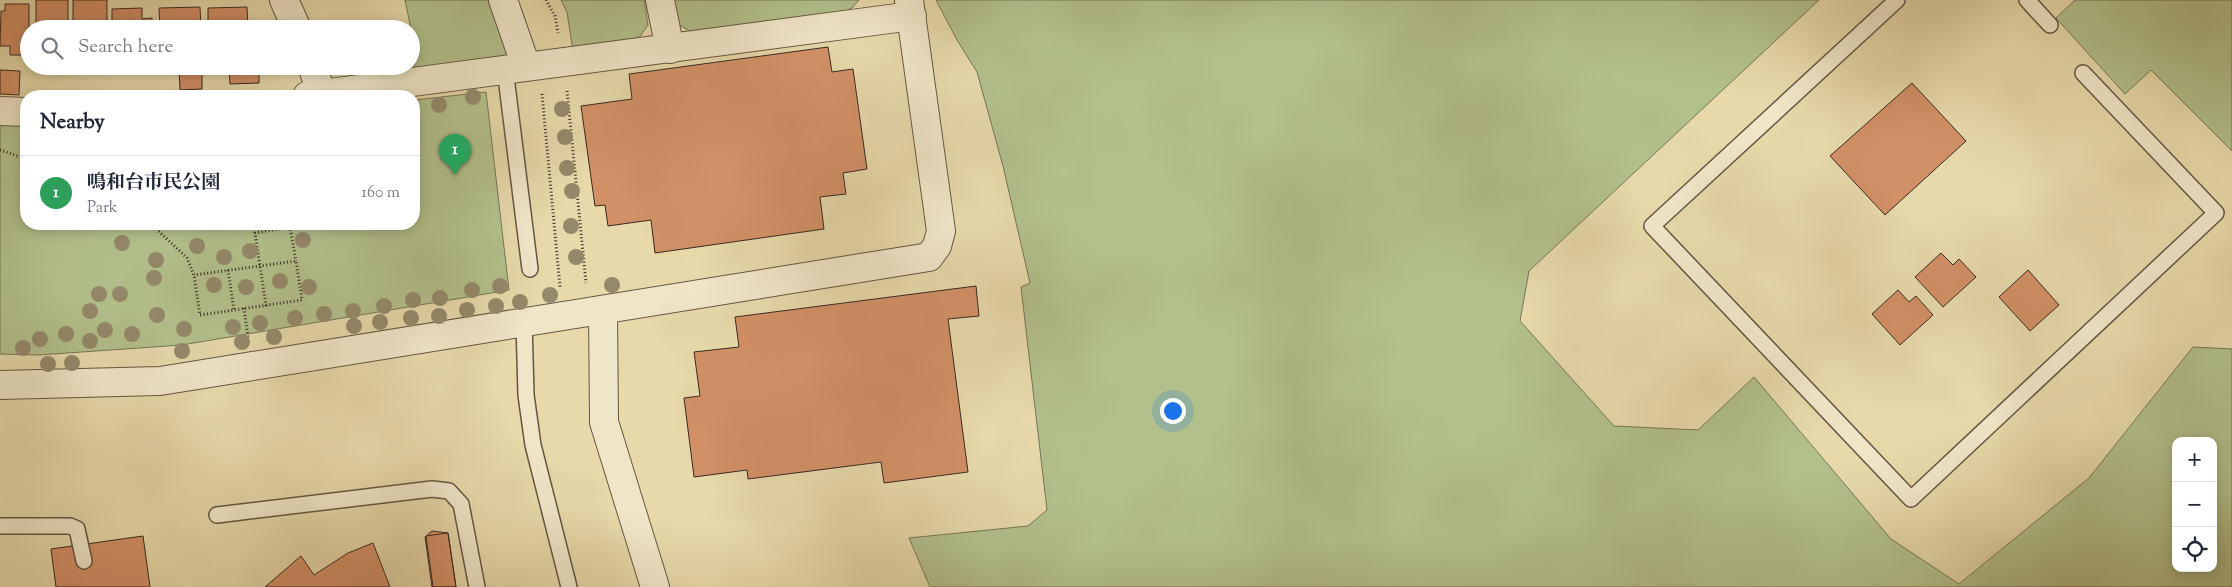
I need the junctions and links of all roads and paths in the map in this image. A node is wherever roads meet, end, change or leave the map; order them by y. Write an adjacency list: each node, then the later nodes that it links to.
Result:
1 (284, 0): 8 (street)
2 (503, 0): 11 (street)
3 (546, 0): 11 (path)
4 (660, 0): 10 (street)
5 (1897, 0): 12 (lane)
6 (2027, 0): 9 (lane)
7 (911, 8): 10 (street); 29 (street)
8 (294, 20)
9 (2050, 25)
10 (670, 49): 11 (street)
11 (534, 65): 15 (street); 25 (lane); 28 (path); 29 (path)
12 (2083, 73)
13 (313, 75): 14 (street)
14 (314, 90)
15 (351, 90)
16 (0, 111): 17 (street)
17 (20, 112)
18 (0, 150): 19 (path)
19 (20, 157)
20 (157, 230): 27 (path)
21 (269, 230): 24 (path)
22 (291, 230): 23 (path)
23 (296, 261): 24 (path); 30 (path)
24 (261, 266): 26 (path); 30 (path)
25 (530, 269)
26 (228, 270): 27 (path); 32 (path)
27 (194, 275): 32 (path)
28 (561, 295)
29 (595, 301): 33 (street); 41 (street)
30 (266, 306): 31 (path)
31 (244, 308): 32 (path); 34 (path)
32 (234, 310)
33 (524, 322): 35 (street); 40 (lane)
34 (249, 339)
35 (0, 385)
36 (217, 514): 39 (lane)
37 (0, 526): 38 (lane)
38 (84, 561)
39 (478, 587)
40 (569, 587)
41 (655, 587)

